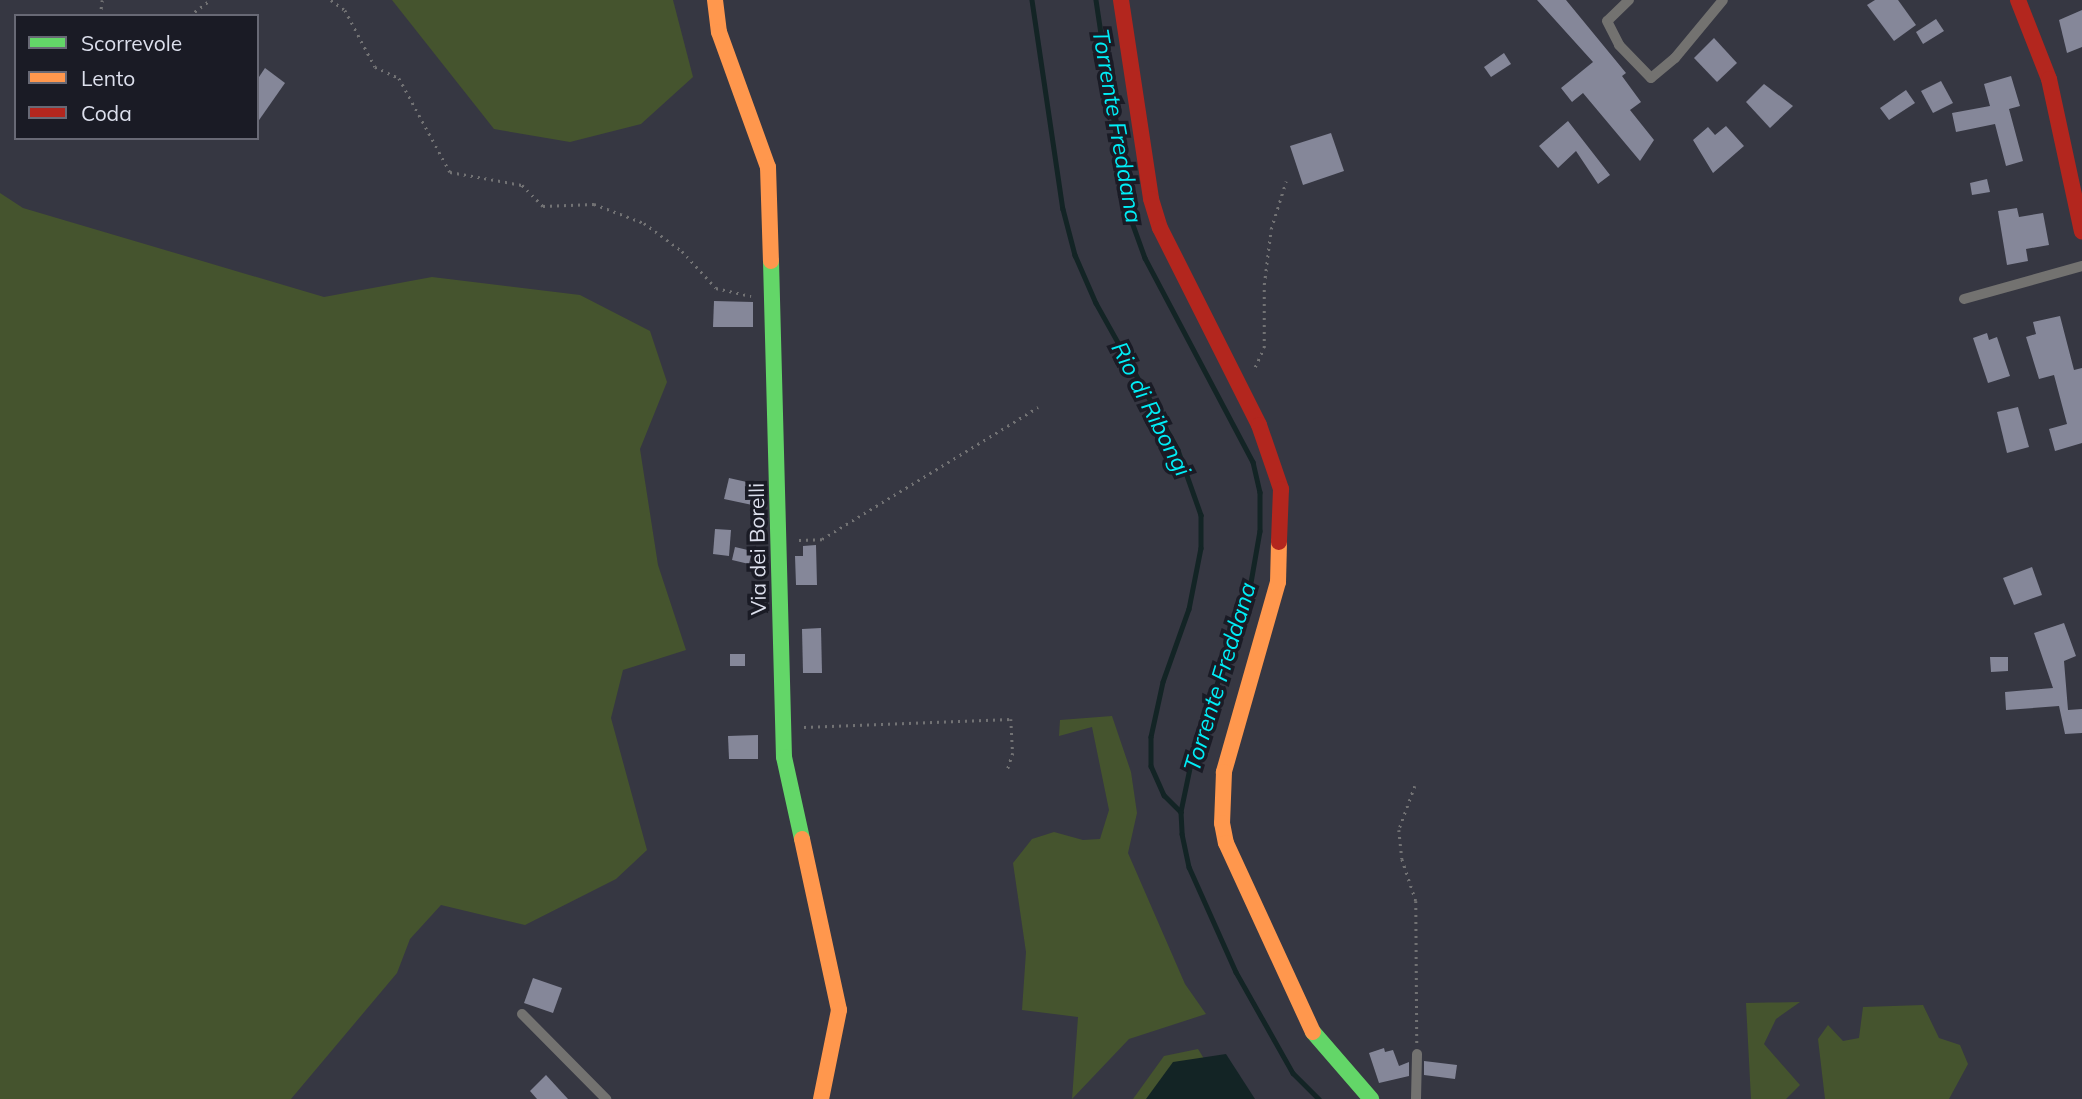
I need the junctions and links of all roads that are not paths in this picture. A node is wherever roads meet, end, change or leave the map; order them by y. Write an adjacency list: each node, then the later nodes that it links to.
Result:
1 (715, 0): 12 (street, Via dei Borelli)
2 (1121, 0): 13 (street)
3 (1629, 0): 4 (lane)
4 (1723, 0)
5 (2018, 0): 6 (street)
6 (2082, 231)
7 (2082, 267): 8 (lane)
8 (1964, 299)
9 (522, 1014): 11 (lane)
10 (1417, 1054): 14 (lane)
11 (606, 1099)
12 (821, 1099)
13 (1371, 1099)
14 (1416, 1099)

